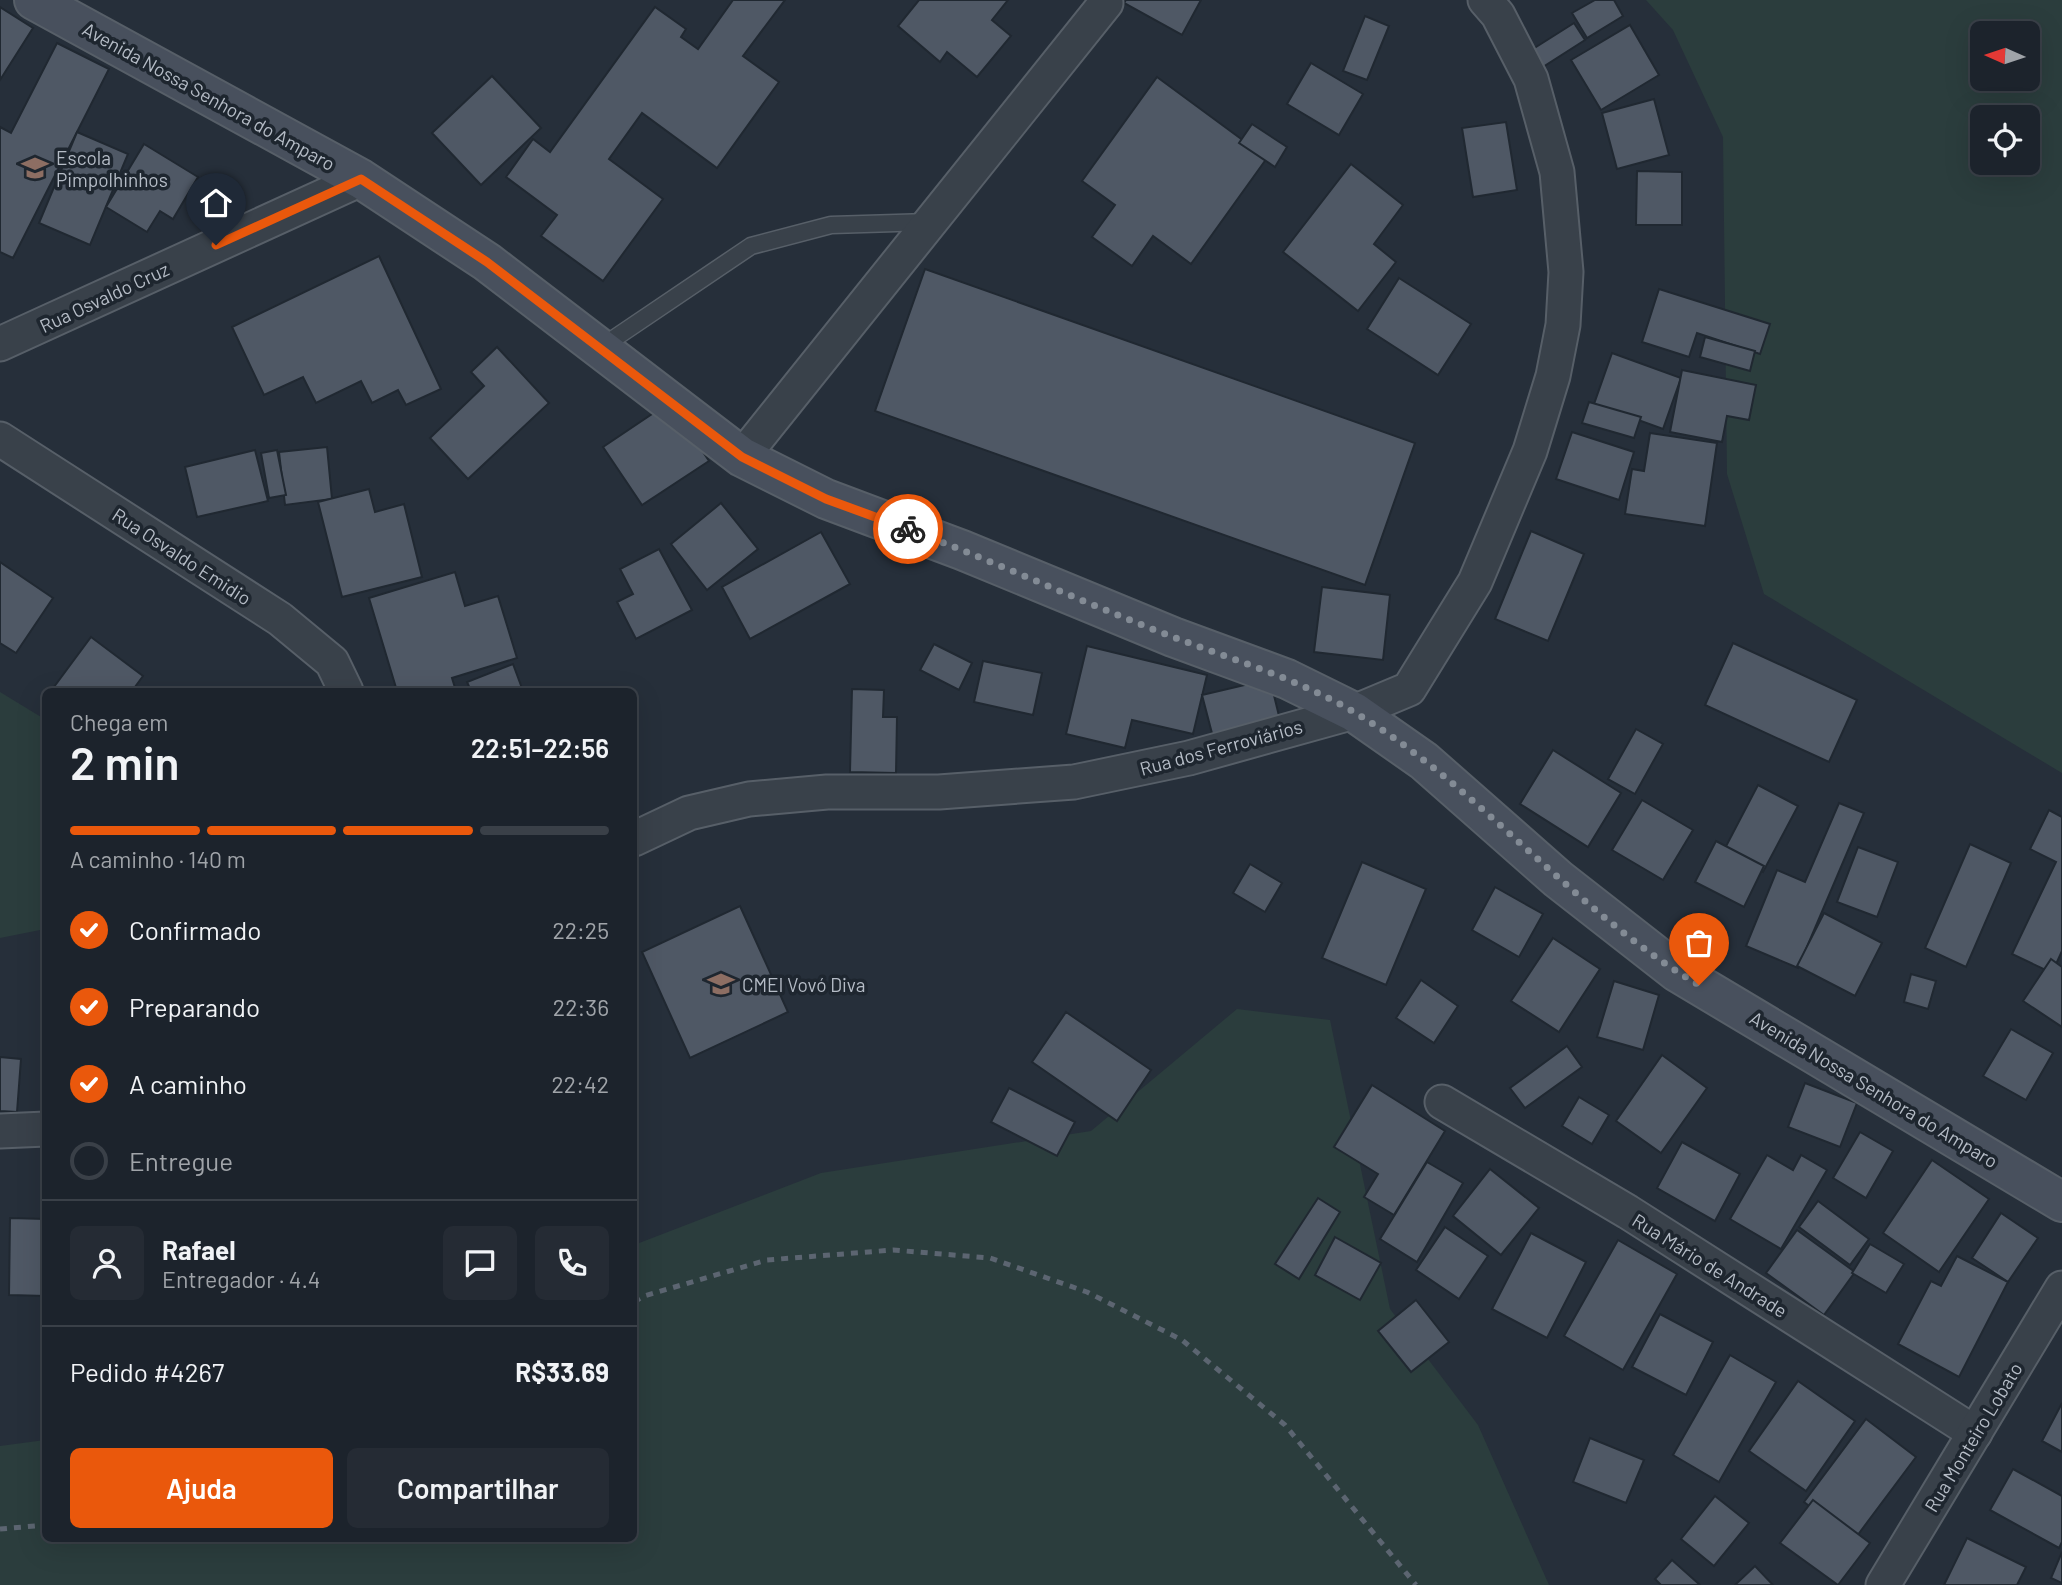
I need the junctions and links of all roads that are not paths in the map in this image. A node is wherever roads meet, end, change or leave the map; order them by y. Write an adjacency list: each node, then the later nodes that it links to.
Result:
1 (34, 0): 4 (street, Avenida Nossa Senhora do Amparo)
2 (1485, 0): 11 (street, Rua dos Ferroviários)
3 (1106, 3): 5 (street)
4 (361, 179): 6 (street, Rua Osvaldo Cruz); 7 (street, Avenida Nossa Senhora do Amparo)
5 (931, 222): 7 (lane); 9 (street)
6 (0, 344)
7 (599, 349): 9 (street, Avenida Nossa Senhora do Amparo)
8 (0, 439): 10 (street, Rua Osvaldo Emidio)
9 (742, 457): 11 (street, Avenida Nossa Senhora do Amparo)
10 (345, 688)
11 (1354, 712): 12 (street, Rua dos Ferroviários); 16 (street, Avenida Nossa Senhora do Amparo)
12 (637, 838)
13 (1442, 1102): 18 (street, Rua Mário de Andrade)
14 (42, 1129): 15 (street)
15 (0, 1131)
16 (2062, 1202)
17 (2062, 1288): 18 (street, Rua Monteiro Lobato)
18 (1975, 1433): 19 (street, Rua Monteiro Lobato)
19 (1883, 1585)

